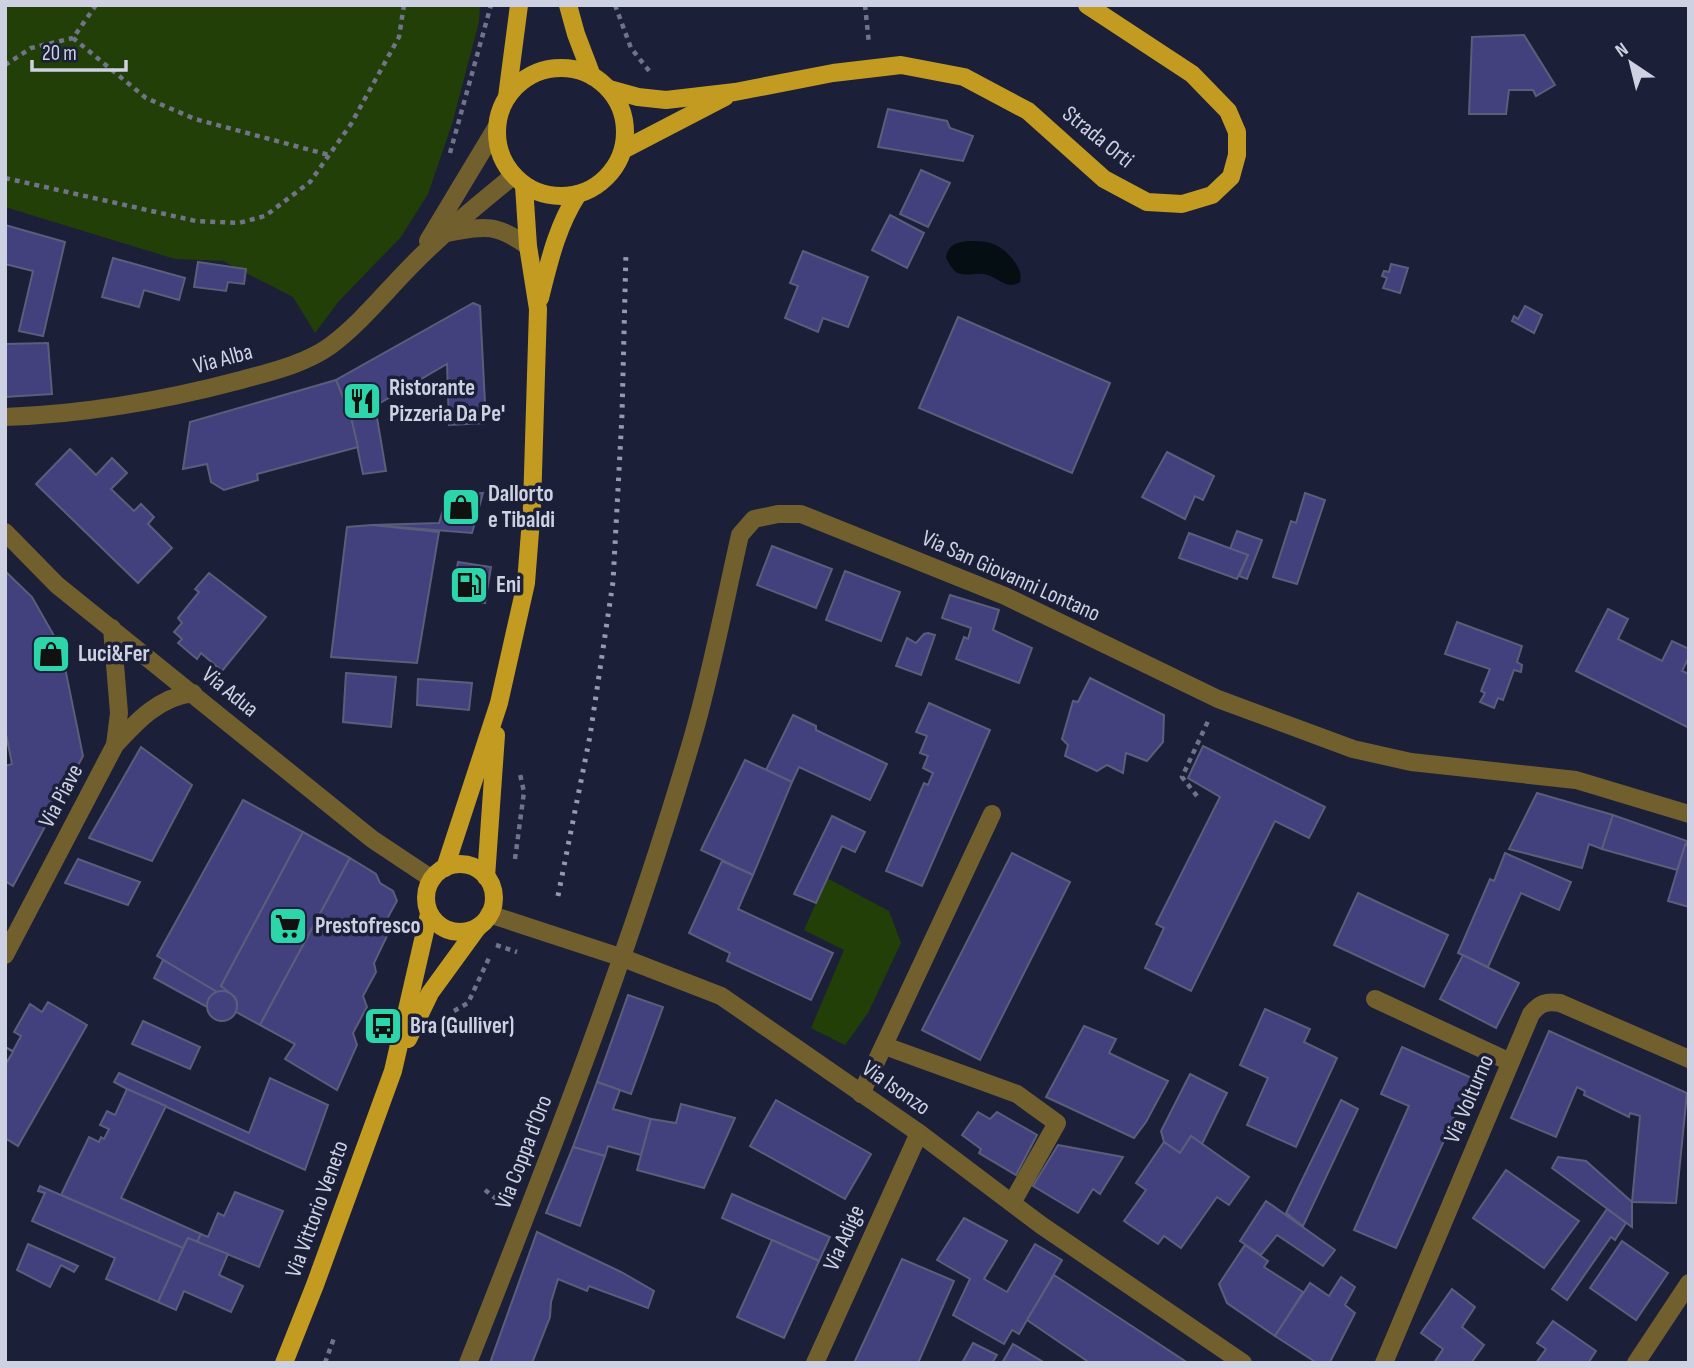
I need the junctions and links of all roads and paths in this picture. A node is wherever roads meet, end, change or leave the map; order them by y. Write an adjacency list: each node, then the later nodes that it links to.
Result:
1 (96, 5): 10 (path)
2 (399, 5): 9 (path)
3 (491, 5): 21 (path)
4 (519, 5): 17 (main road)
5 (568, 5): 14 (main road)
6 (615, 5): 13 (path)
7 (865, 5): 11 (path)
8 (1087, 5): 16 (main road, Strada Orti)
9 (405, 7): 20 (path)
10 (73, 38): 12 (path); 20 (path)
11 (869, 46)
12 (5, 65)
13 (654, 74)
14 (593, 76): 15 (main road); 17 (main road)
15 (609, 89): 16 (main road, Strada Orti); 19 (main road)
16 (735, 92): 19 (main road, Strada Orti)
17 (507, 97): 18 (main road)
18 (496, 128): 23 (main road); 27 (street, Via Alba)
19 (623, 150): 24 (main road)
20 (329, 155): 22 (path)
21 (447, 163)
22 (5, 178)
23 (519, 181): 24 (main road); 25 (street, Via Alba); 26 (main road)
24 (578, 194): 28 (main road)
25 (447, 233): 26 (street); 27 (street, Via Alba)
26 (528, 246): 28 (main road)
27 (415, 261): 29 (street, Via Alba)
28 (538, 309): 34 (main road)
29 (5, 417)
30 (5, 532): 31 (street, Via Adua)
31 (112, 628): 32 (street, Via Adua); 35 (street)
32 (193, 693): 35 (street, Via Piave); 39 (street, Via Adua)
33 (1218, 699): 36 (path); 38 (street, Via San Giovanni Lontano); 44 (street, Via San Giovanni Lontano)
34 (499, 703): 39 (main road); 40 (main road)
35 (115, 745): 43 (street, Via Piave)
36 (1197, 796)
37 (992, 814): 46 (street)
38 (1689, 814)
39 (439, 873): 40 (main road); 41 (main road)
40 (486, 877): 42 (main road)
41 (429, 914): 42 (main road); 49 (main road, Via Vittorio Veneto)
42 (483, 920): 44 (street, Via Isonzo); 49 (main road, Via Vittorio Veneto)
43 (5, 955)
44 (623, 958): 50 (street, Via Isonzo); 57 (street, Via Coppa d'Oro)
45 (1375, 999): 48 (street)
46 (885, 1046): 50 (street); 52 (street)
47 (1689, 1059): 48 (street, Via Volturno)
48 (1510, 1062): 60 (street, Via Volturno)
49 (393, 1071): 55 (main road, Via Vittorio Veneto)
50 (862, 1094): 51 (street, Via Isonzo)
51 (919, 1133): 52 (street, Via Isonzo); 58 (street, Via Adige)
52 (1012, 1203): 59 (street, Via Isonzo)
53 (1689, 1283): 61 (street)
54 (334, 1338): 56 (path)
55 (284, 1363)
56 (325, 1363)
57 (468, 1363)
58 (815, 1363)
59 (1243, 1363)
60 (1384, 1363)
61 (1636, 1363)

